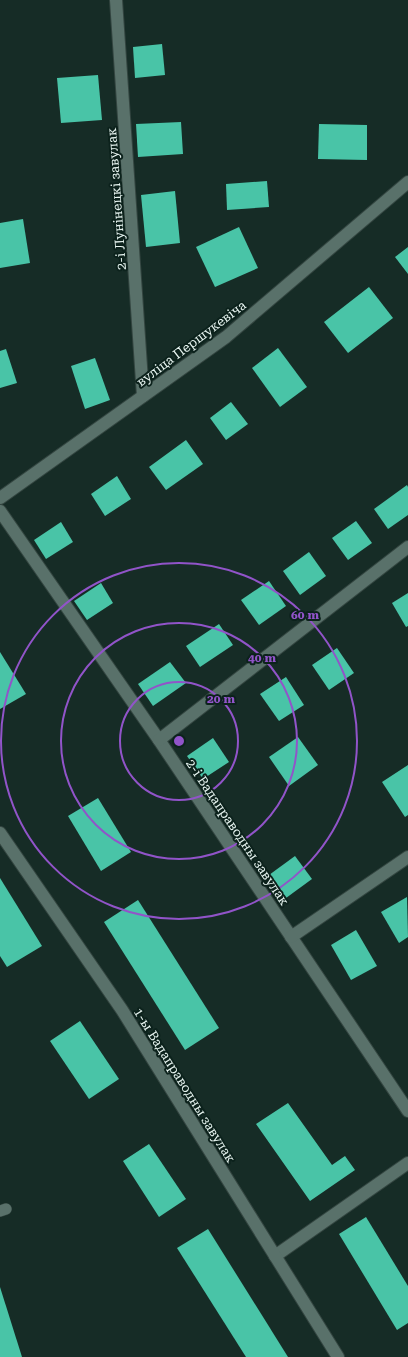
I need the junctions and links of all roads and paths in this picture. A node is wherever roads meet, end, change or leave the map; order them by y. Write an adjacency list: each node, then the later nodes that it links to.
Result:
1 (116, 0): 3 (street, 2-і Лунінецкі завулак)
2 (408, 182): 3 (street, вуліца Першукевіча)
3 (143, 396): 4 (street, вуліца Першукевіча)
4 (0, 498)
5 (0, 512): 7 (street, 2-і Вадаправодны завулак)
6 (408, 547): 7 (street)
7 (159, 740): 10 (street, 2-і Вадаправодны завулак)
8 (0, 833): 13 (street, 1-ы Вадаправодны завулак)
9 (408, 857): 10 (street)
10 (291, 937): 11 (street, 2-і Вадаправодны завулак)
11 (408, 1111)
12 (408, 1163): 13 (street)
13 (276, 1256): 14 (street, 1-ы Вадаправодны завулак)
14 (338, 1357)

